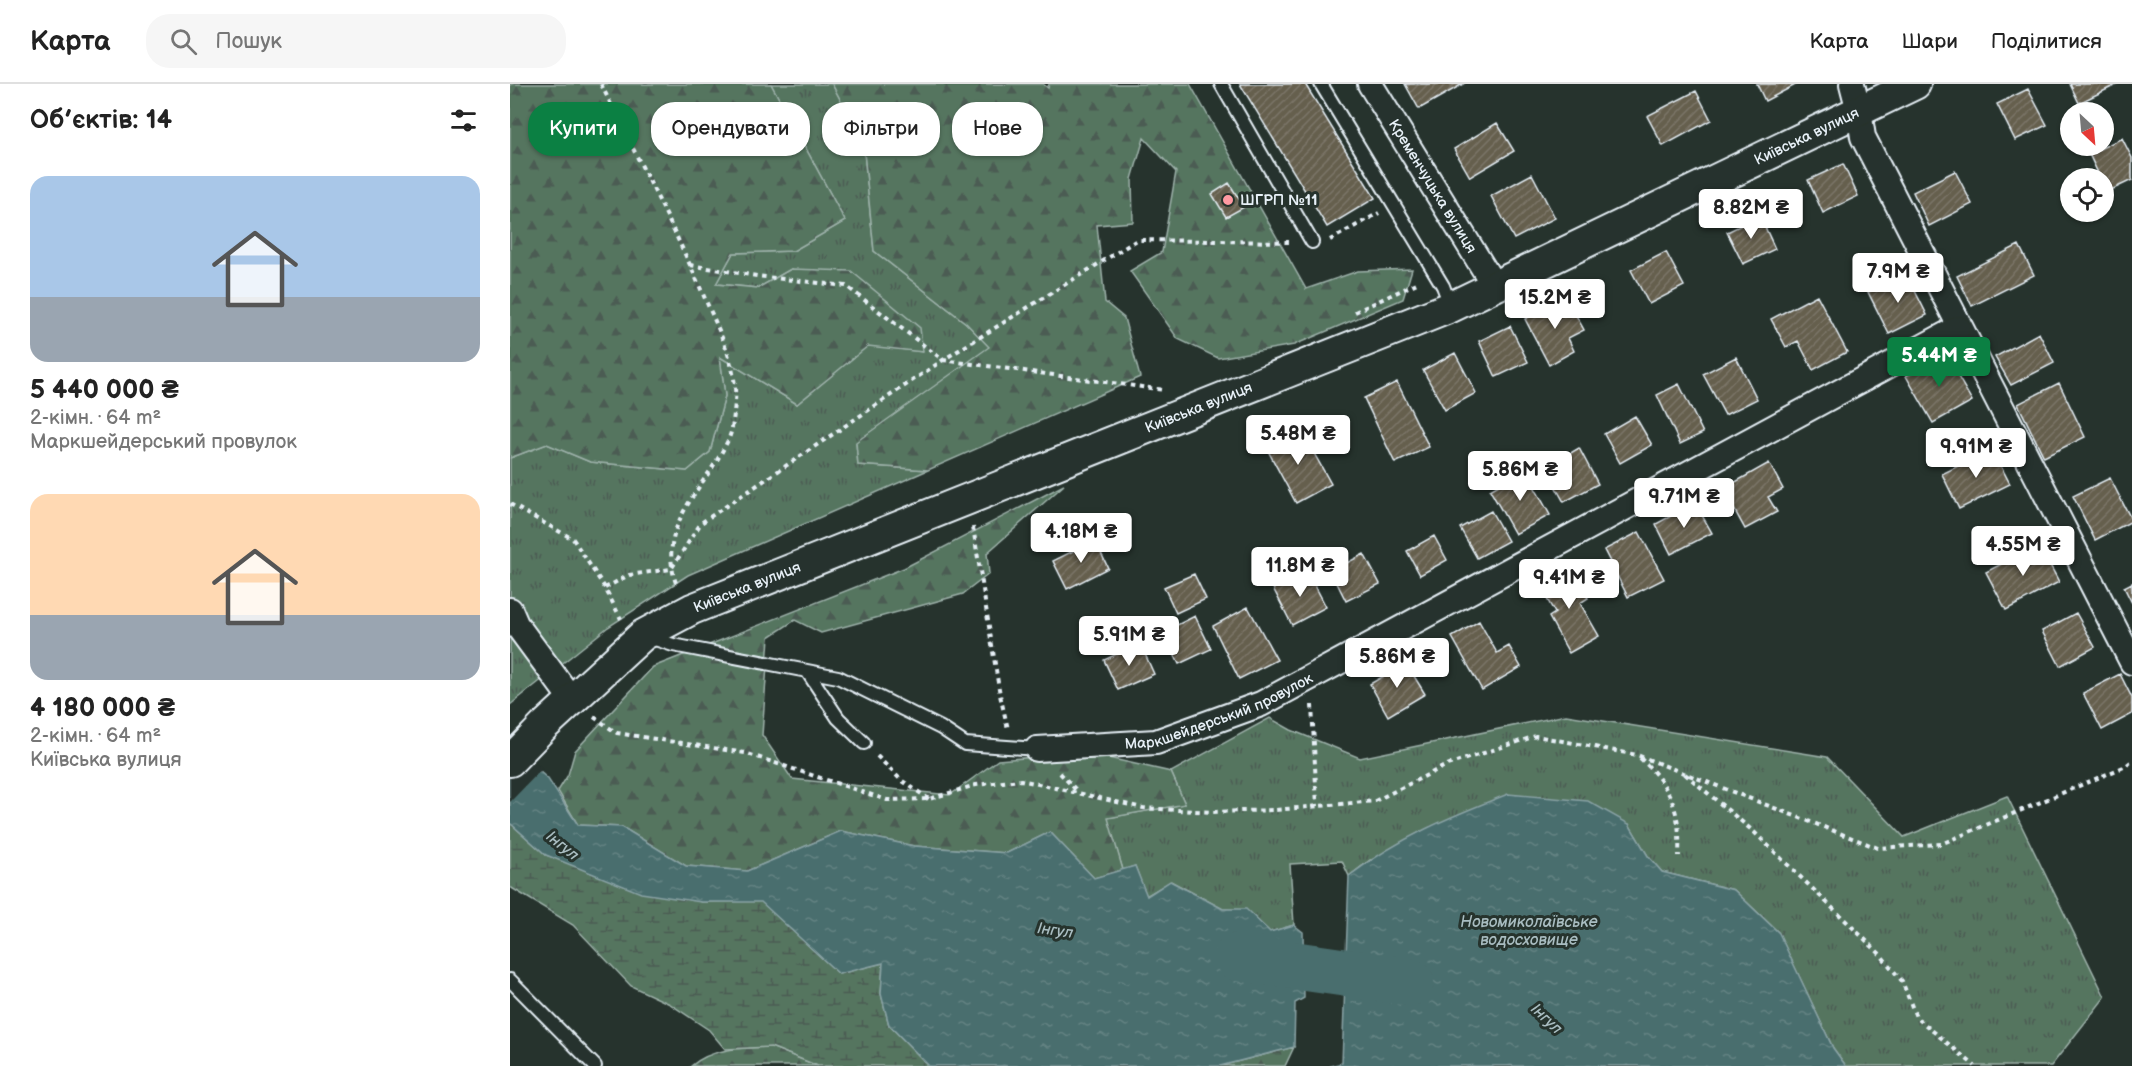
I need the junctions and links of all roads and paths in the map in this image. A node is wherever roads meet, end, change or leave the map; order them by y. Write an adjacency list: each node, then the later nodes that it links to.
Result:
1 (601, 84): 9 (path)
2 (1221, 84): 8 (lane)
3 (1321, 84): 7 (lane)
4 (1370, 84): 10 (street, Кременчуцька вулиця)
5 (1915, 84): 6 (street, Київська вулиця)
6 (1858, 93): 10 (street, Київська вулиця); 12 (street)
7 (1395, 205): 8 (path); 11 (lane)
8 (1312, 242): 13 (path)
9 (690, 265): 13 (path); 17 (path)
10 (1495, 287): 11 (street, Київська вулиця)
11 (1451, 306): 19 (street, Київська вулиця)
12 (1959, 328): 22 (street); 24 (street, Маркшейдерський провулок)
13 (943, 360): 14 (path); 17 (path)
14 (1172, 391)
15 (510, 504): 18 (path)
16 (973, 523): 27 (path)
17 (671, 569): 18 (path); 19 (path)
18 (605, 588): 21 (path)
19 (692, 609): 21 (street, Київська вулиця)
20 (510, 610): 25 (street)
21 (643, 635): 23 (lane); 25 (street, Київська вулиця)
22 (2132, 662)
23 (807, 671): 26 (lane); 27 (lane)
24 (1311, 677): 27 (street, Маркшейдерський провулок); 34 (path)
25 (572, 700): 29 (street, Київська вулиця); 33 (path)
26 (864, 742): 33 (path)
27 (1037, 749): 32 (path)
28 (1637, 755): 31 (path); 34 (path); 35 (path)
29 (510, 761)
30 (2132, 761): 31 (path)
31 (1682, 772): 38 (path)
32 (1079, 792): 33 (path); 34 (path)
33 (929, 799)
34 (1317, 806)
35 (1679, 856)
36 (510, 980): 37 (lane)
37 (595, 1066)
38 (1975, 1066)

